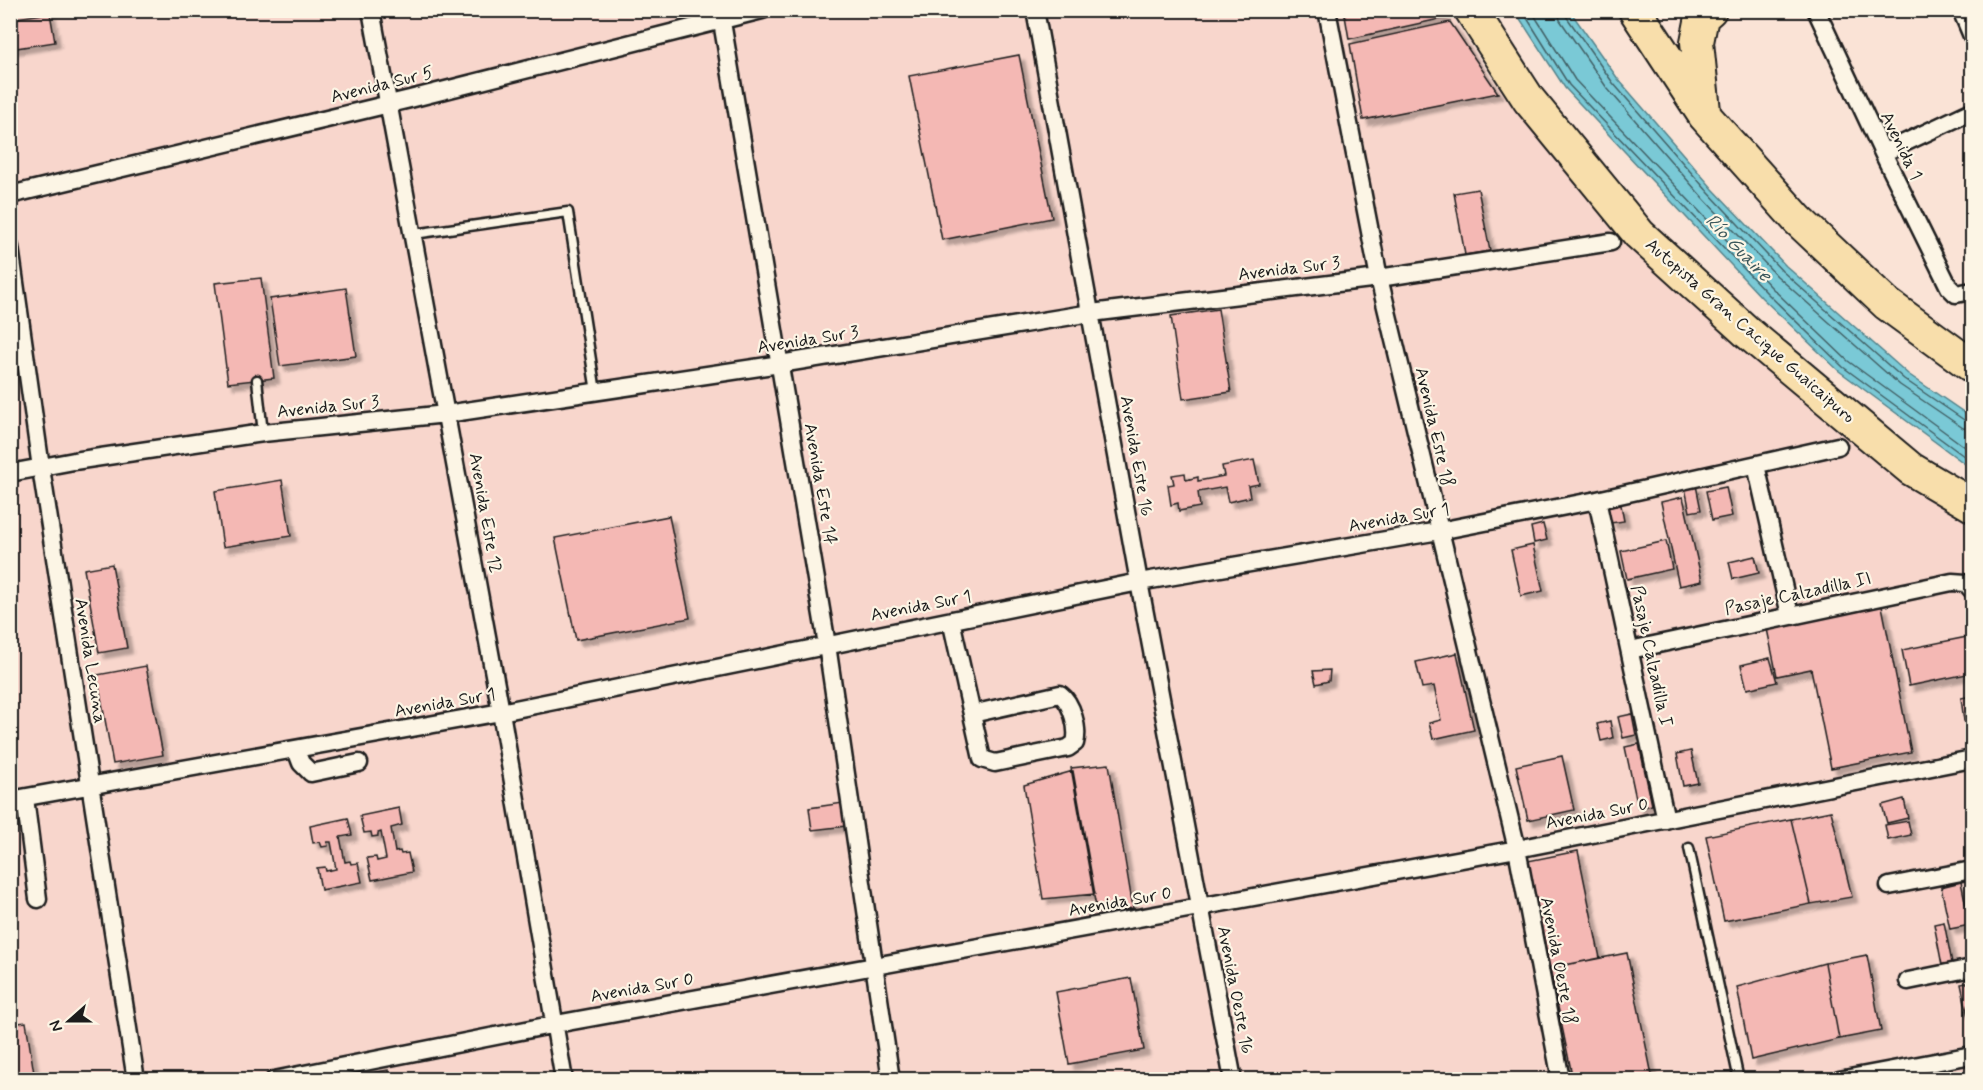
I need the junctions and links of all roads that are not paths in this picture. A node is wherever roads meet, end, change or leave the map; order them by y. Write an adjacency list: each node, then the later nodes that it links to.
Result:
1 (371, 10): 12 (street, Avenida Este 12)
2 (762, 10): 10 (street, Avenida Sur 5)
3 (1035, 10): 22 (street, Avenida Este 16)
4 (1327, 10): 20 (street, Avenida Este 18)
5 (1471, 10): 34 (highway, Autopista Gran Cacique Guaicaipuro)
6 (1635, 10): 14 (highway)
7 (1710, 10): 14 (highway)
8 (1816, 10): 15 (street, Avenida 1)
9 (1961, 10): 11 (street)
10 (721, 15): 12 (street, Avenida Sur 5); 23 (street, Avenida Este 14)
11 (1972, 36)
12 (390, 104): 16 (street, Avenida Sur 5); 17 (street, Avenida Este 12)
13 (1972, 111): 15 (street)
14 (1704, 115): 24 (highway)
15 (1883, 153): 21 (street, Avenida 1)
16 (10, 195)
17 (414, 234): 26 (lane); 27 (street, Avenida Este 12)
18 (1611, 242): 20 (street, Avenida Sur 3)
19 (10, 247): 31 (street, Avenida Lecuna)
20 (1378, 278): 22 (street, Avenida Sur 3); 35 (street, Avenida Este 18)
21 (1964, 293)
22 (1091, 313): 23 (street, Avenida Sur 3); 36 (street, Avenida Este 16)
23 (780, 364): 26 (street, Avenida Sur 3); 40 (street, Avenida Este 14)
24 (1972, 366)
25 (257, 380): 28 (lane)
26 (596, 392): 27 (street, Avenida Sur 3)
27 (447, 414): 28 (street, Avenida Sur 3); 42 (street, Avenida Este 12)
28 (264, 433): 31 (street, Avenida Sur 3)
29 (1838, 446): 30 (street, Avenida Sur 1)
30 (1756, 465): 33 (street, Avenida Sur 1); 38 (street)
31 (41, 468): 32 (street, Avenida Sur 3); 47 (street, Avenida Lecuna)
32 (10, 473)
33 (1597, 500): 35 (street, Avenida Sur 1); 41 (street, Pasaje Calzadilla I)
34 (1972, 505)
35 (1439, 531): 36 (street, Avenida Sur 1); 51 (street, Avenida Este 18)
36 (1139, 582): 39 (street, Avenida Sur 1); 55 (street, Avenida Este 16)
37 (1972, 590): 38 (street, Pasaje Calzadilla II)
38 (1790, 615): 41 (street, Pasaje Calzadilla II)
39 (951, 620): 40 (street, Avenida Sur 1); 43 (street)
40 (827, 645): 42 (street, Avenida Sur 1); 56 (street, Avenida Este 14)
41 (1630, 650): 49 (street, Pasaje Calzadilla I)
42 (501, 712): 44 (street, Avenida Sur 1); 59 (street, Avenida Este 12)
43 (972, 714): 43 (street)
44 (296, 750): 46 (street); 47 (street, Avenida Sur 1)
45 (1972, 759): 49 (street, Avenida Sur 0)
46 (359, 763)
47 (90, 787): 48 (street, Avenida Sur 1); 61 (street, Avenida Lecuna)
48 (18, 799): 54 (street)
49 (1666, 820): 51 (street, Avenida Sur 0)
50 (1689, 848): 67 (lane)
51 (1517, 849): 55 (street, Avenida Sur 0); 66 (street, Avenida Oeste 18)
52 (1972, 870): 53 (street)
53 (1889, 886)
54 (38, 899)
55 (1200, 908): 56 (street, Avenida Sur 0); 65 (street, Avenida Oeste 16)
56 (874, 966): 59 (street, Avenida Sur 0); 64 (street, Avenida Este 14)
57 (1972, 968): 58 (street)
58 (1908, 981)
59 (556, 1024): 62 (street, Avenida Sur 0); 63 (street, Avenida Este 12)
60 (1972, 1055): 68 (street)
61 (136, 1080)
62 (273, 1080)
63 (564, 1080)
64 (891, 1080)
65 (1233, 1080)
66 (1561, 1080)
67 (1739, 1080)
68 (1839, 1080)

